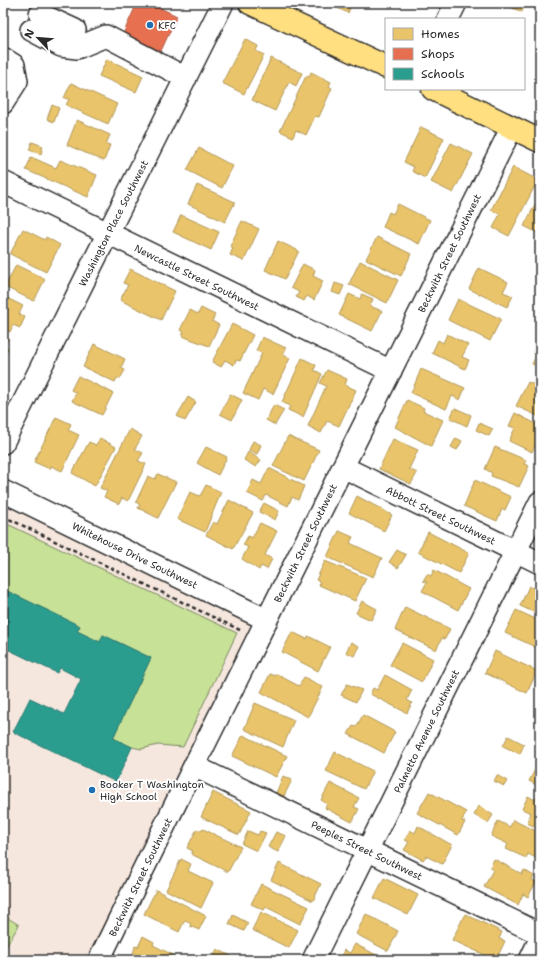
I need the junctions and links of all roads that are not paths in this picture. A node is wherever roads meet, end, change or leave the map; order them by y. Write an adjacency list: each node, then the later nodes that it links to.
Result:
1 (223, 3): 8 (street, Washington Place Southwest)
2 (456, 3): 4 (street)
3 (255, 4): 7 (main road)
4 (448, 18)
5 (75, 30): 8 (street)
6 (3, 58): 10 (street)
7 (385, 67)
8 (186, 78): 14 (street, Washington Place Southwest)
9 (435, 90): 11 (main road)
10 (3, 103)
11 (512, 127): 12 (main road); 15 (street, Beckwith Street Southwest)
12 (540, 141)
13 (3, 182): 14 (street, Newcastle Street Southwest)
14 (108, 233): 15 (street, Newcastle Street Southwest); 16 (street, Washington Place Southwest)
15 (391, 371): 17 (street, Beckwith Street Southwest)
16 (3, 443)
17 (342, 467): 20 (street, Abbott Street Southwest); 22 (street, Beckwith Street Southwest)
18 (3, 491): 22 (street, Whitehouse Drive Southwest)
19 (540, 502): 20 (street, Palmetto Avenue Southwest)
20 (515, 551): 21 (street, Abbott Street Southwest); 24 (street, Palmetto Avenue Southwest)
21 (540, 563)
22 (267, 620): 23 (street, Beckwith Street Southwest)
23 (194, 766): 24 (street, Peeples Street Southwest); 27 (street, Beckwith Street Southwest)
24 (368, 850): 25 (street, Peeples Street Southwest); 28 (street, Palmetto Avenue Southwest)
25 (540, 934)
26 (540, 938): 29 (street)
27 (99, 960)
28 (313, 960)
29 (530, 960)

